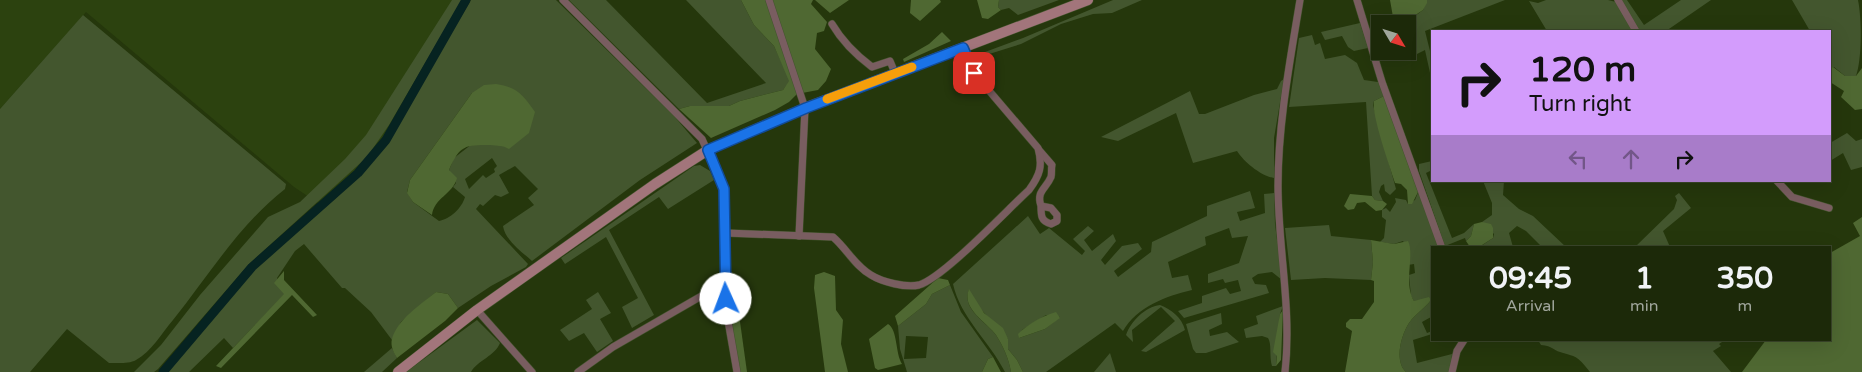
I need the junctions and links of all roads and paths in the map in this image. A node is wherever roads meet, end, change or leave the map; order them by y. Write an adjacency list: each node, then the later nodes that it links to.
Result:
1 (563, 0): 13 (street)
2 (769, 0): 11 (street)
3 (1088, 0): 9 (main road)
4 (1300, 0): 27 (street)
5 (1357, 0): 19 (street)
6 (1618, 0): 8 (street)
7 (832, 24): 10 (street)
8 (1635, 30)
9 (963, 48): 10 (main road); 12 (street)
10 (895, 73): 11 (main road)
11 (806, 108): 13 (main road); 18 (street)
12 (1038, 148): 15 (street); 18 (street)
13 (708, 150): 17 (street); 21 (main road)
14 (1778, 182): 16 (street)
15 (1040, 206)
16 (1829, 208)
17 (726, 233): 18 (street); 20 (street)
18 (799, 236)
19 (1441, 246)
20 (724, 283): 25 (street); 26 (street)
21 (477, 310): 23 (main road); 24 (street)
22 (1463, 341): 28 (street)
23 (398, 372)
24 (532, 372)
25 (578, 372)
26 (737, 372)
27 (1285, 372)
28 (1452, 372)

